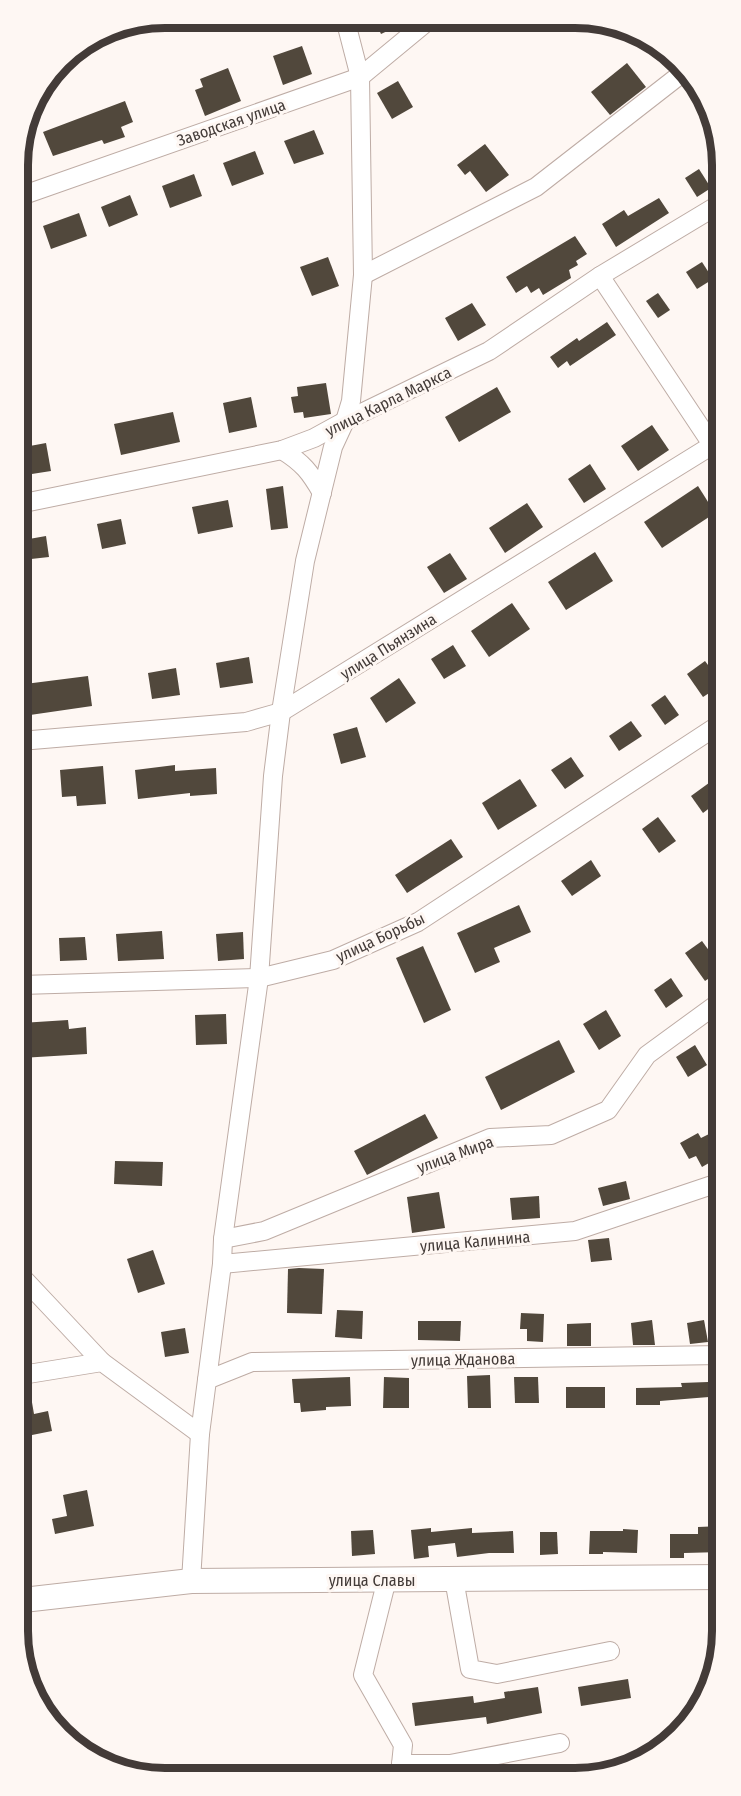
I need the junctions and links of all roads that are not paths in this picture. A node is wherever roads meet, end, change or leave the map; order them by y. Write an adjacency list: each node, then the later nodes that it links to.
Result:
1 (347, 28): 4 (street)
2 (419, 28): 4 (street, Заводская улица)
3 (679, 76): 7 (street)
4 (360, 77): 5 (street, Заводская улица); 7 (street)
5 (29, 193)
6 (712, 209): 8 (street, улица Карла Маркса)
7 (363, 275): 9 (street)
8 (600, 276): 9 (street, улица Карла Маркса); 10 (street)
9 (345, 421): 11 (street, улица Карла Маркса); 13 (street)
10 (712, 440)
11 (282, 450): 13 (street); 14 (street, улица Карла Маркса)
12 (712, 450): 15 (street, улица Пьянзина)
13 (322, 493): 15 (street)
14 (29, 502)
15 (281, 712): 17 (street, улица Пьянзина); 18 (street)
16 (712, 729): 18 (street, улица Борьбы)
17 (29, 740)
18 (259, 978): 19 (street, улица Борьбы); 22 (street)
19 (28, 985)
20 (712, 1008): 22 (street, улица Мира)
21 (712, 1185): 23 (street, улица Калинина)
22 (223, 1239): 23 (street)
23 (222, 1264): 28 (street)
24 (28, 1284): 26 (street)
25 (712, 1355): 28 (street, улица Жданова)
26 (102, 1362): 27 (street); 29 (street)
27 (28, 1374)
28 (207, 1380): 29 (street)
29 (200, 1434): 33 (street)
30 (712, 1577): 31 (main road, улица Славы)
31 (454, 1579): 32 (main road, улица Славы); 35 (street)
32 (387, 1580): 33 (main road, улица Славы); 37 (street)
33 (191, 1581): 34 (main road, улица Славы)
34 (28, 1599)
35 (610, 1651)
36 (560, 1743): 38 (street)
37 (401, 1768)
38 (411, 1768)

